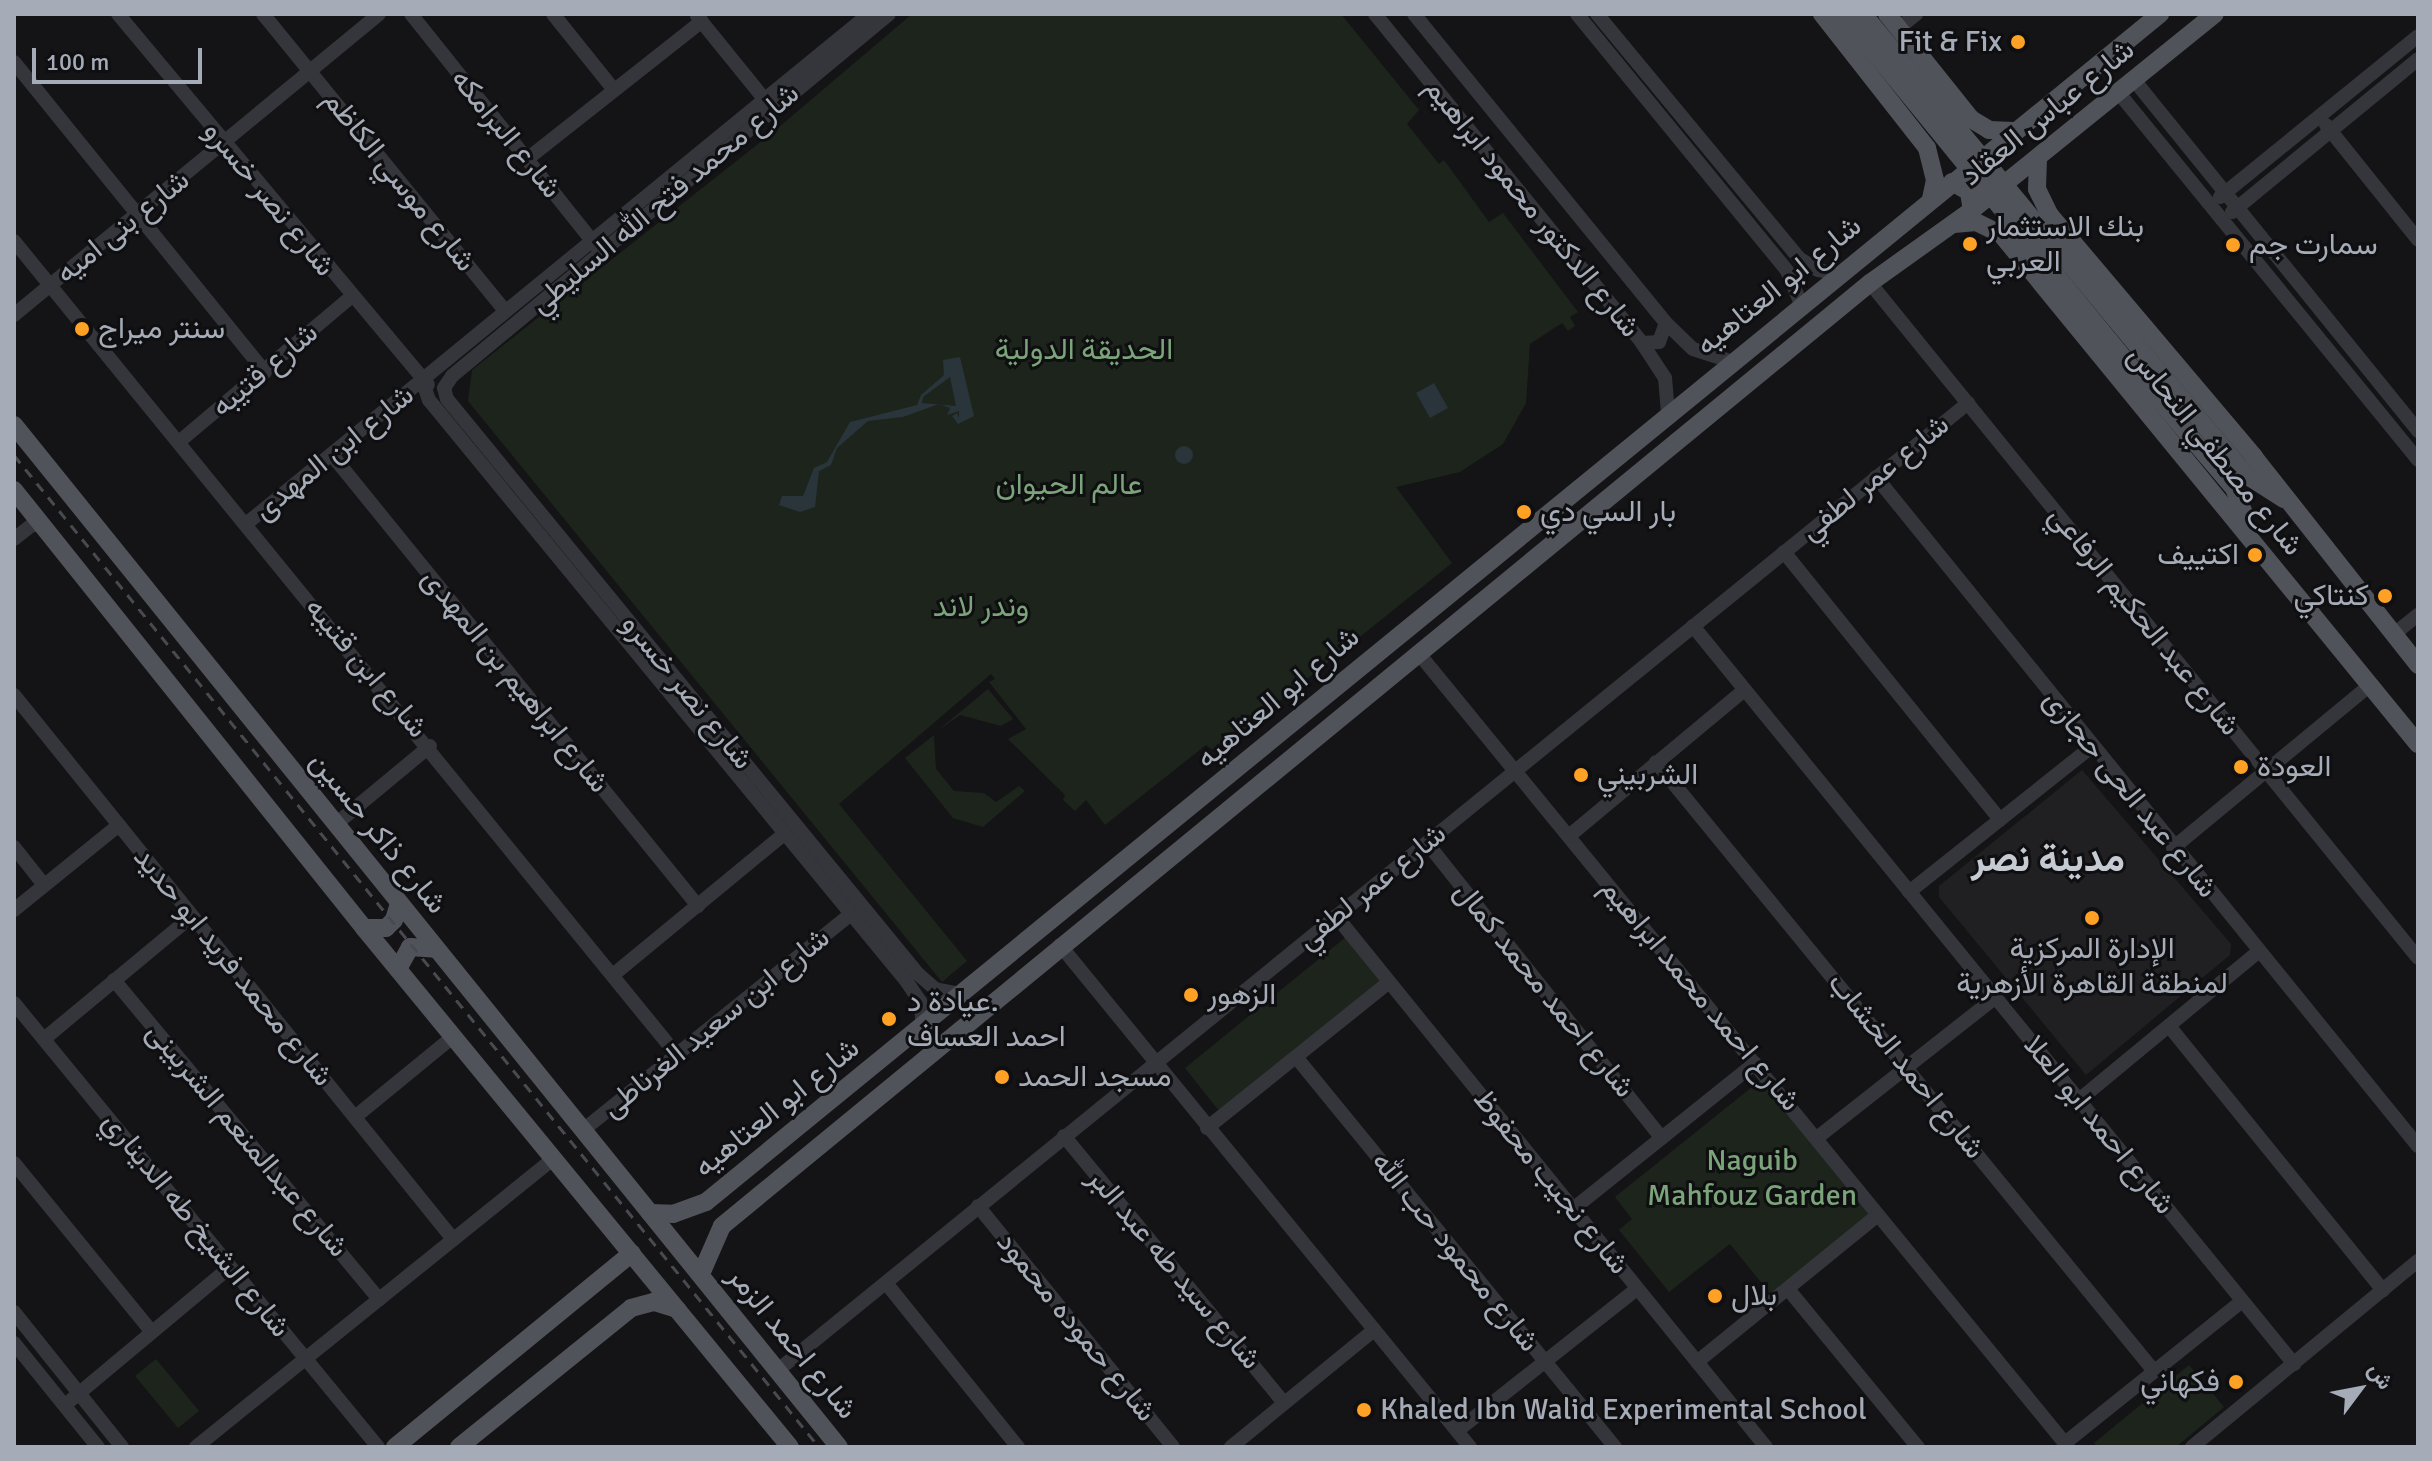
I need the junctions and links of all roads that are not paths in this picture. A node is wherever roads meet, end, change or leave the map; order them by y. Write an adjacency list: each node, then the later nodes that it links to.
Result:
1 (118, 14): 33 (street, شارع نصر خسرو)
2 (263, 14): 23 (street, شارع موسي الكاظم)
3 (379, 14): 23 (street, شارع بنى اميه)
4 (411, 14): 36 (street, شارع البرامكه)
5 (553, 14): 26 (street)
6 (889, 14): 51 (street, شارع محمد فتح الله السليطي)
7 (1375, 14): 63 (street, شارع الدكتور محمود ابراهيم)
8 (1414, 14): 62 (street, شارع الدكتور محمود ابراهيم)
9 (1577, 14): 54 (street)
10 (1597, 14): 52 (street)
11 (1822, 14): 30 (main road)
12 (1843, 14): 64 (main road, bridge)
13 (1863, 14): 64 (main road, bridge)
14 (1916, 14): 19 (street)
15 (2160, 14): 32 (main road, شارع عباس العقاد)
16 (2215, 14): 25 (main road, شارع عباس العقاد)
17 (862, 16): 28 (street, شارع محمد فتح الله السليطي)
18 (699, 18): 26 (street); 28 (street)
19 (1893, 21): 24 (main road)
20 (2417, 37): 29 (street)
21 (2418, 59): 31 (street)
22 (14, 62): 44 (street)
23 (311, 72): 33 (street, شارع بنى اميه); 60 (street, شارع موسي الكاظم)
24 (1940, 80): 30 (main road); 32 (main road)
25 (2134, 80): 27 (main road, شارع عباس العقاد); 39 (street)
26 (614, 90): 36 (street)
27 (2118, 92): 35 (main road, شارع عباس العقاد); 41 (street)
28 (765, 100): 50 (street, شارع محمد فتح الله السليطي)
29 (2319, 116): 31 (street); 39 (street)
30 (1904, 117): 40 (main road)
31 (2330, 130): 42 (street); 48 (street)
32 (2014, 131): 34 (main road, شارع عباس العقاد)
33 (225, 144): 44 (street, شارع بنى اميه); 58 (street, شارع نصر خسرو)
34 (1994, 147): 37 (main road); 38 (main road, شارع عباس العقاد)
35 (2038, 159): 37 (main road, شارع عباس العقاد); 47 (main road, شارع مصطفي النحاس)
36 (526, 160): 50 (street, شارع البرامكه)
37 (2015, 176): 43 (main road, شارع عباس العقاد)
38 (1952, 182): 40 (main road, شارع عباس العقاد); 43 (main road)
39 (2225, 193): 41 (street); 42 (street)
40 (1931, 199): 55 (main road, شارع ابو العتاهيه)
41 (2210, 205): 45 (street)
42 (2237, 207): 45 (street); 72 (street)
43 (1972, 210): 46 (main road, شارع عباس العقاد)
44 (138, 214): 57 (street, شارع بنى اميه); 66 (street)
45 (2222, 220): 75 (street)
46 (1952, 224): 53 (main road, شارع مصطفي النحاس); 56 (main road, شارع ابو العتاهيه)
47 (2067, 236): 53 (main road); 78 (main road, شارع مصطفي النحاس)
48 (2418, 240)
49 (14, 241): 57 (street, شارع ابن قتيبه)
50 (592, 241): 51 (street, شارع البرامكه); 60 (street, شارع محمد فتح الله السليطي)
51 (602, 253): 68 (street, شارع محمد فتح الله السليطي)
52 (1800, 259): 54 (street); 55 (street)
53 (2026, 264): 81 (main road, شارع مصطفي النحاس)
54 (1787, 271): 59 (street)
55 (1839, 274): 59 (main road, شارع ابو العتاهيه)
56 (1870, 283): 69 (street, شارع عبد الحكيم الرفاعي); 87 (main road, شارع ابو العتاهيه)
57 (50, 286): 61 (street, شارع بنى اميه); 73 (street, شارع ابن قتيبه)
58 (350, 298): 66 (street, شارع قتيبه); 67 (street, شارع نصر خسرو)
59 (1801, 304): 65 (main road, شارع ابو العتاهيه)
60 (505, 311): 67 (street, شارع محمد فتح الله السليطي)
61 (14, 315)
62 (1666, 323): 63 (street); 65 (street, شارع الدكتور محمود ابراهيم)
63 (1642, 343): 70 (street, شارع الدكتور محمود ابراهيم)
64 (2134, 356): 78 (main road); 81 (main road)
65 (1731, 361): 70 (main road, شارع ابو العتاهيه)
66 (265, 372): 73 (street, شارع قتيبه)
67 (417, 385): 68 (street); 74 (street, شارع ابن المهدى)
68 (442, 398): 101 (street, شارع نصر خسرو); 121 (street, شارع نصر خسرو)
69 (1968, 403): 76 (street, شارع عمر لطفي); 97 (street, شارع عبد الحكيم الرفاعي)
70 (1668, 411): 124 (main road, شارع ابو العتاهيه)
71 (14, 425): 99 (main road, شارع ذاكر حسين)
72 (2418, 431)
73 (180, 441): 79 (street, شارع ابن قتيبه)
74 (332, 455): 79 (street, شارع ابن المهدى); 109 (street, شارع ابراهيم بن المهدى)
75 (2418, 460)
76 (1876, 477): 83 (street, شارع عمر لطفي); 94 (street, شارع عبد الحى حجازى)
77 (14, 490): 80 (main road)
78 (2287, 500): 86 (main road, شارع مصطفي النحاس)
79 (246, 524): 93 (street, شارع ابن قتيبه)
80 (42, 525): 82 (street); 114 (main road)
81 (2244, 530): 89 (main road, شارع مصطفي النحاس)
82 (14, 539)
83 (1784, 552): 85 (street, شارع عمر لطفي); 98 (street)
84 (2418, 615): 86 (street)
85 (1693, 626): 90 (street, شارع احمد ابو العلا); 96 (street, شارع عمر لطفي)
86 (2393, 635): 88 (main road, شارع مصطفي النحاس)
87 (1420, 655): 96 (street, شارع احمد محمد ابراهيم); 115 (main road, شارع ابو العتاهيه)
88 (2418, 665)
89 (2370, 685): 92 (main road, شارع مصطفي النحاس); 97 (street)
90 (1744, 690): 95 (street); 107 (street, شارع احمد ابو العلا)
91 (14, 695): 100 (street, شارع محمد فريد ابو حديد)
92 (2418, 744)
93 (430, 746): 99 (street); 120 (street, شارع ابن قتيبه)
94 (2090, 748): 98 (street); 105 (street, شارع عبد الحى حجازى)
95 (1656, 762): 102 (street); 135 (street, شارع احمد الخشاب)
96 (1515, 770): 102 (street, شارع احمد محمد ابراهيم); 103 (street, شارع عمر لطفي)
97 (2266, 772): 105 (street); 118 (street, شارع عبد الحكيم الرفاعي)
98 (2000, 820): 107 (street)
99 (336, 824): 108 (main road, شارع ذاكر حسين)
100 (119, 825): 106 (street); 112 (street, شارع محمد فريد ابو حديد)
101 (784, 834): 109 (street); 111 (street, شارع نصر خسرو)
102 (1569, 836): 134 (street, شارع احمد محمد ابراهيم)
103 (1427, 843): 113 (street, شارع عمر لطفي); 142 (street, شارع احمد محمد كمال)
104 (14, 847): 106 (street)
105 (2173, 848): 117 (street, شارع عبد الحى حجازى)
106 (44, 885): 110 (street)
107 (1909, 892): 125 (street, شارع احمد ابو العلا)
108 (399, 904): 114 (main road); 116 (main road, شارع ذاكر حسين)
109 (698, 906): 120 (street)
110 (14, 910)
111 (850, 915): 121 (street, شارع نصر خسرو); 131 (street, شارع ابن سعيد الغرناطى)
112 (192, 916): 122 (street); 137 (street, شارع محمد فريد ابو حديد)
113 (1336, 916): 123 (street, شارع نجيب محفوظ); 133 (street, شارع عمر لطفي)
114 (364, 928): 119 (main road)
115 (1060, 945): 133 (street); 151 (main road, شارع ابو العتاهيه)
116 (436, 949): 119 (main road); 139 (main road, شارع ذاكر حسين)
117 (2259, 951): 128 (street); 143 (street, شارع عبد الحى حجازى)
118 (2418, 958)
119 (398, 969): 129 (main road)
120 (613, 975): 131 (street, شارع ابن قتيبه)
121 (912, 978): 124 (street, شارع نصر خسرو); 127 (street, شارع نصر خسرو)
122 (114, 980): 130 (street); 161 (street, شارع عبدالمنعم الشربينى)
123 (1389, 982): 132 (street); 148 (street, شارع نجيب محفوظ)
124 (960, 994): 127 (main road, شارع ابو العتاهيه)
125 (1996, 997): 135 (street); 136 (street, شارع احمد ابو العلا)
126 (14, 1003): 130 (street, شارع الشيخ طه الديناري)
127 (923, 1026): 146 (main road, شارع ابو العتاهيه)
128 (2169, 1026): 136 (street); 160 (street)
129 (454, 1036): 137 (street); 144 (main road)
130 (44, 1039): 155 (street, شارع الشيخ طه الديناري)
131 (677, 1055): 139 (street, شارع ابن سعيد الغرناطى)
132 (1296, 1057): 138 (street); 169 (street, شارع محمود حب الله)
133 (1155, 1063): 138 (street); 140 (street, شارع عمر لطفي)
134 (1755, 1063): 141 (street, شارع احمد محمد ابراهيم); 142 (street)
135 (1906, 1066): 141 (street); 173 (street, شارع احمد الخشاب)
136 (2079, 1100): 162 (street, شارع احمد ابو العلا)
137 (355, 1117): 152 (street, شارع محمد فريد ابو حديد)
138 (1207, 1128): 165 (street)
139 (582, 1131): 149 (main road, شارع ذاكر حسين)
140 (1064, 1136): 147 (street, شارع عمر لطفي); 175 (street, شارع سيد طه عبد البر)
141 (1818, 1137): 150 (street, شارع احمد محمد ابراهيم)
142 (1662, 1138): 148 (street)
143 (2418, 1146)
144 (554, 1158): 152 (street); 153 (main road)
145 (14, 1163): 166 (street)
146 (706, 1202): 149 (main road, شارع ابو العتاهيه); 151 (main road)
147 (978, 1206): 157 (street, شارع عمر لطفي); 189 (street, شارع حموده محمود)
148 (1573, 1209): 158 (street, شارع نجيب محفوظ)
149 (650, 1213): 156 (main road, شارع ذاكر حسين)
150 (1878, 1215): 159 (street); 179 (street, شارع احمد محمد ابراهيم)
151 (722, 1226): 156 (main road, شارع ابو العتاهيه)
152 (453, 1239): 161 (street)
153 (632, 1253): 163 (main road); 184 (main road)
154 (2418, 1261): 160 (street)
155 (230, 1267): 166 (street); 168 (street, شارع الشيخ طه الديناري)
156 (701, 1274): 172 (main road, شارع احمد الزمر)
157 (886, 1283): 172 (street, شارع عمر لطفي); 188 (street)
158 (1637, 1289): 169 (street); 170 (street, شارع نجيب محفوظ)
159 (1788, 1289): 170 (street); 194 (street)
160 (2383, 1290): 171 (street)
161 (379, 1299): 168 (street)
162 (2242, 1301): 171 (street, شارع احمد ابو العلا); 173 (street)
163 (678, 1309): 185 (main road); 186 (main road)
164 (14, 1312): 174 (street)
165 (1374, 1330): 175 (street); 177 (street)
166 (152, 1332): 174 (street)
167 (14, 1343): 176 (street)
168 (305, 1359): 182 (street); 183 (street, شارع الشيخ طه الديناري)
169 (1546, 1362): 177 (street); 192 (street, شارع محمود حب الله)
170 (1697, 1362): 193 (street, شارع نجيب محفوظ)
171 (2294, 1364): 178 (street)
172 (777, 1371): 187 (main road, شارع احمد الزمر)
173 (2154, 1371): 179 (street)
174 (80, 1393): 176 (street); 181 (street)
175 (1284, 1403): 190 (street)
176 (65, 1405): 180 (street)
177 (1457, 1431): 191 (street)
178 (2211, 1441): 195 (street)
179 (2067, 1445)
180 (98, 1447)
181 (122, 1447)
182 (196, 1447)
183 (378, 1447)
184 (395, 1447)
185 (459, 1447)
186 (790, 1447)
187 (839, 1447)
188 (1018, 1447)
189 (1173, 1447)
190 (1231, 1447)
191 (1470, 1447)
192 (1615, 1447)
193 (1766, 1447)
194 (1918, 1447)
195 (2192, 1447)

